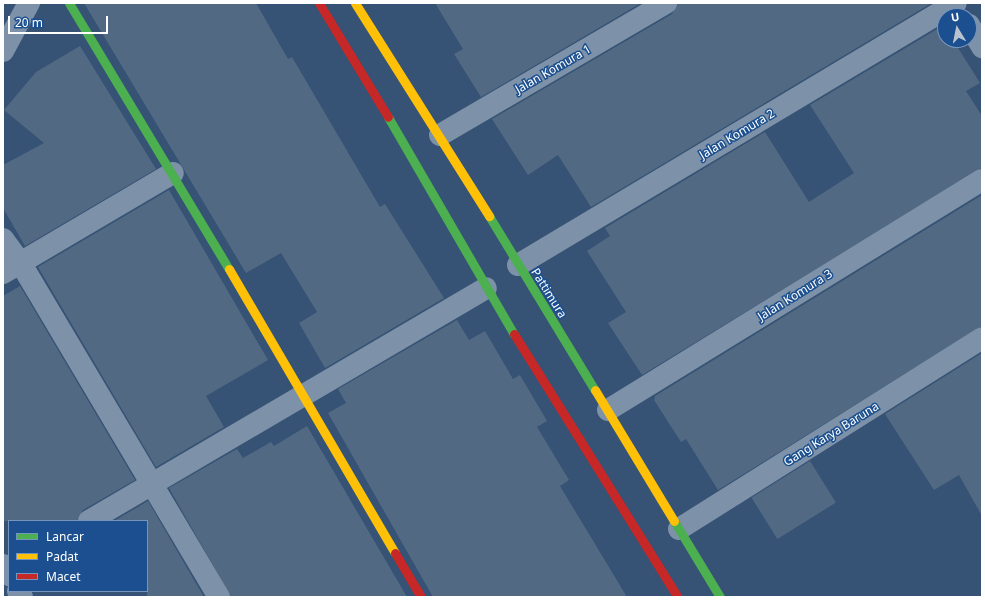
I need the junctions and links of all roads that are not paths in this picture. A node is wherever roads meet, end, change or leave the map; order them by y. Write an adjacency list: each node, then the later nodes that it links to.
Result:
1 (29, 3): 7 (street)
2 (69, 3): 9 (main road)
3 (319, 3): 14 (main road)
4 (355, 3): 8 (main road, Pattimura)
5 (666, 3): 8 (street, Jalan Komura 1)
6 (956, 3): 12 (street, Jalan Komura 2)
7 (3, 51)
8 (440, 135): 12 (main road, Pattimura)
9 (173, 173): 13 (street); 16 (main road)
10 (982, 180): 17 (street, Jalan Komura 3)
11 (3, 238): 13 (street)
12 (518, 265): 17 (main road, Pattimura)
13 (12, 268): 18 (street)
14 (486, 288): 16 (street); 23 (main road)
15 (982, 338): 20 (street, Gang Karya Baruna)
16 (301, 394): 18 (street); 22 (main road)
17 (608, 410): 20 (main road, Pattimura)
18 (152, 486): 19 (street); 21 (street)
19 (91, 520)
20 (679, 529): 24 (main road, Pattimura)
21 (219, 597)
22 (421, 597)
23 (678, 597)
24 (720, 597)

